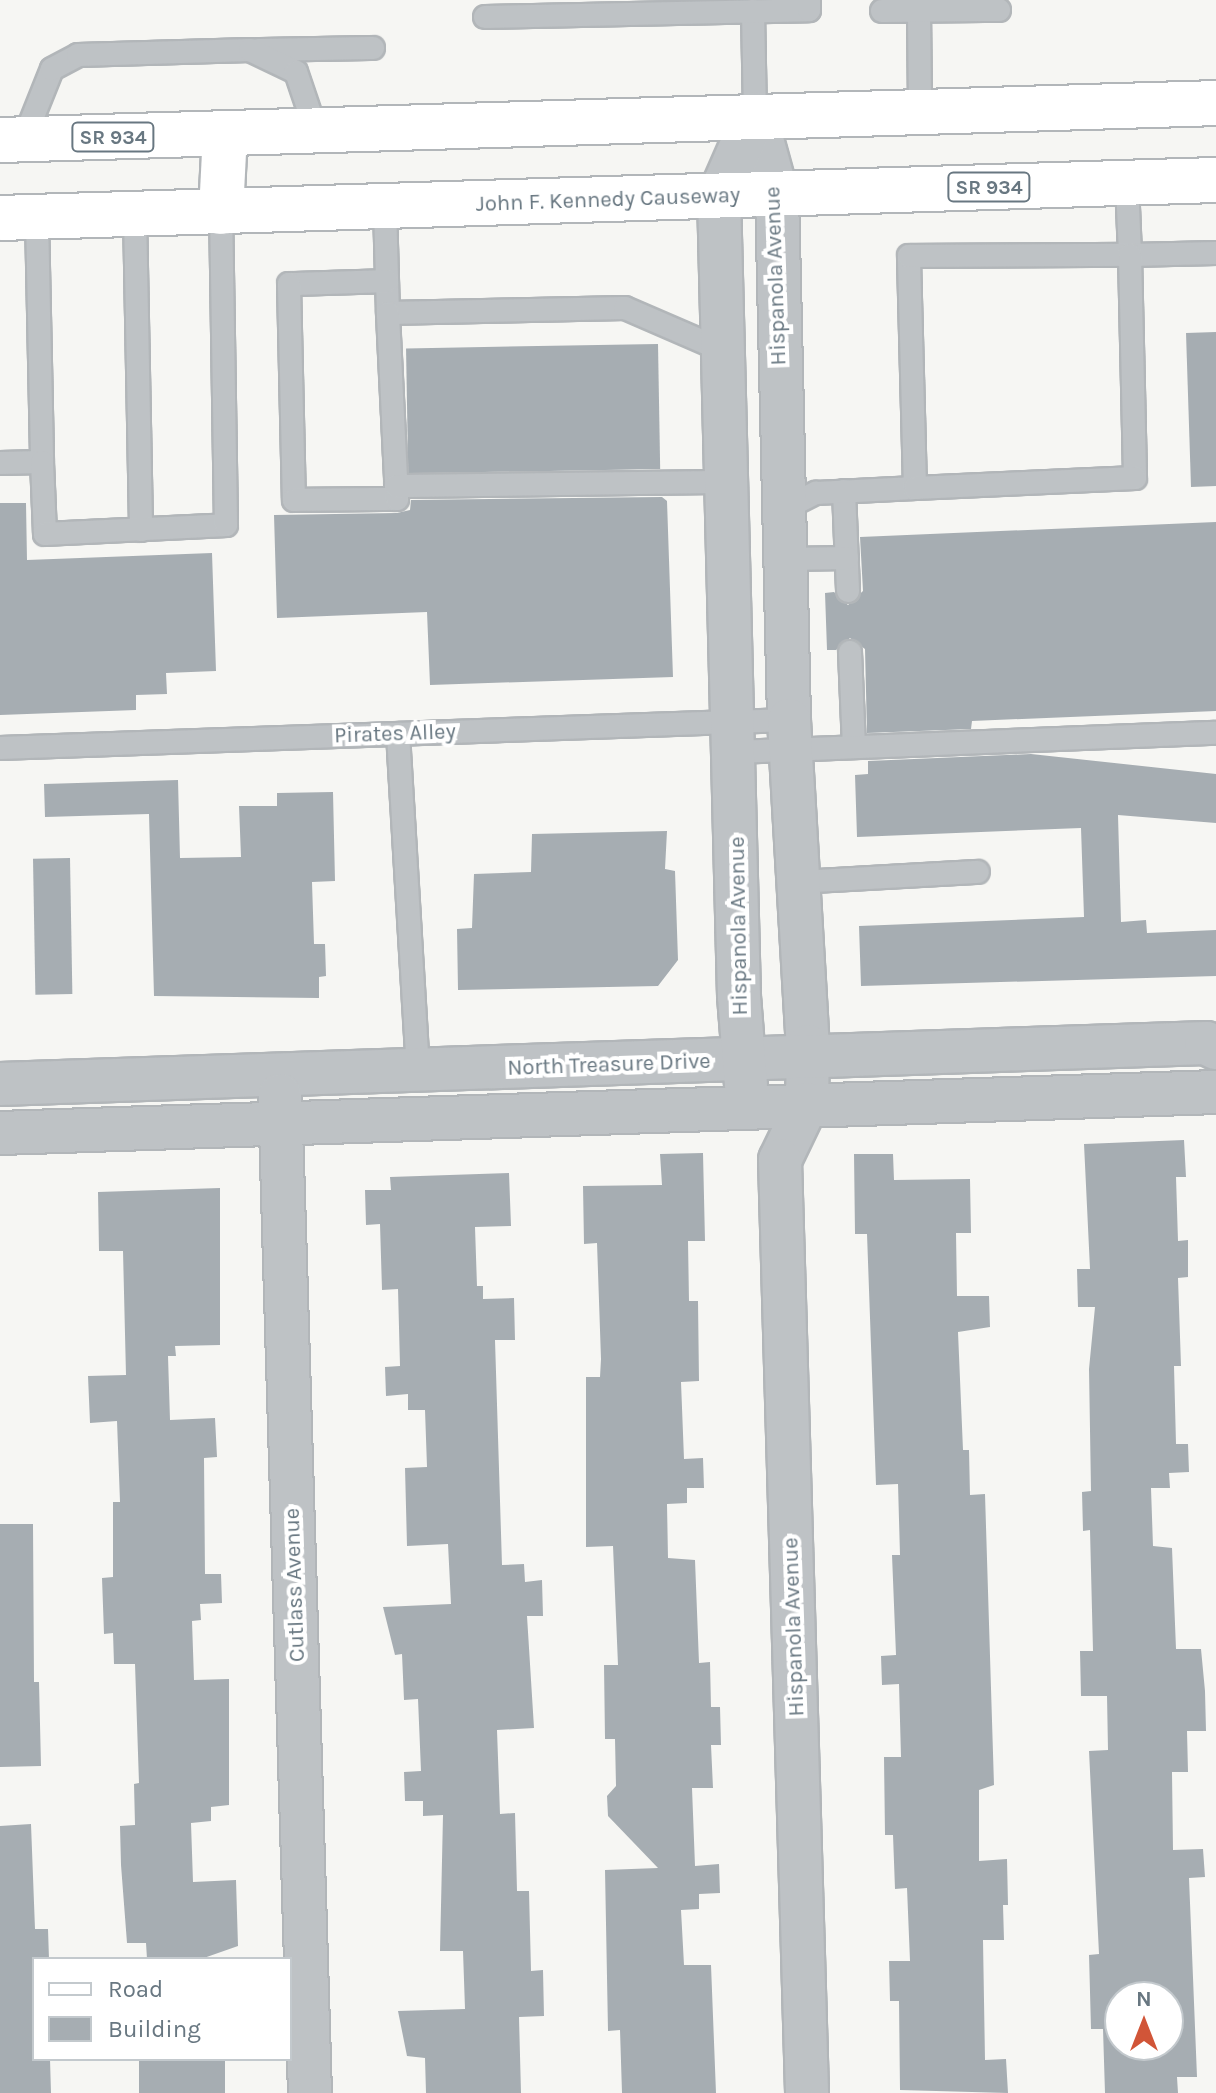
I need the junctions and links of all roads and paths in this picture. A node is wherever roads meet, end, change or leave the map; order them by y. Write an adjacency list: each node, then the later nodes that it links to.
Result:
1 (809, 0): 5 (lane)
2 (702, 6): 5 (lane); 7 (lane)
3 (919, 10): 4 (lane); 6 (lane); 11 (lane)
4 (999, 10)
5 (753, 11): 12 (lane)
6 (882, 11)
7 (485, 17)
8 (373, 48): 9 (lane)
9 (250, 50): 13 (lane); 15 (lane)
10 (1216, 103): 11 (main road, SR 934)
11 (920, 111): 12 (main road, SR 934)
12 (755, 114): 13 (main road, SR 934); 18 (street, Hispanola Avenue); 19 (street, Hispanola Avenue)
13 (316, 131): 14 (main road, SR 934)
14 (225, 134): 15 (main road, SR 934); 21 (main road)
15 (12, 140)
16 (1216, 180): 17 (main road, John F. Kennedy Causeway / SR 934)
17 (1127, 183): 18 (main road, John F. Kennedy Causeway / SR 934); 25 (lane)
18 (777, 194): 19 (main road, John F. Kennedy Causeway / SR 934); 35 (street, Hispanola Avenue)
19 (719, 196): 20 (main road, John F. Kennedy Causeway / SR 934); 28 (street, Hispanola Avenue)
20 (385, 207): 21 (main road, John F. Kennedy Causeway / SR 934); 26 (lane)
21 (221, 212): 22 (main road, John F. Kennedy Causeway / SR 934); 36 (lane)
22 (135, 214): 23 (main road, John F. Kennedy Causeway / SR 934); 36 (lane)
23 (18, 218): 29 (lane)
24 (1216, 253): 25 (lane)
25 (1130, 255): 32 (lane); 32 (lane)
26 (387, 281): 27 (lane); 31 (lane)
27 (388, 313): 28 (lane); 31 (lane)
28 (722, 350): 34 (street, Hispanola Avenue)
29 (42, 462): 30 (lane); 36 (lane)
30 (0, 463)
31 (396, 486): 34 (lane)
32 (915, 488): 33 (lane)
33 (844, 491): 35 (lane); 37 (lane)
34 (725, 497): 35 (street); 44 (street, Hispanola Avenue)
35 (784, 509): 38 (street, Hispanola Avenue)
36 (141, 530)
37 (847, 558): 38 (lane); 39 (lane)
38 (785, 559): 43 (street, Hispanola Avenue)
39 (848, 591)
40 (850, 652): 45 (lane)
41 (1216, 733): 45 (lane, Pirates Alley)
42 (398, 734): 44 (lane, Pirates Alley); 46 (lane, Pirates Alley); 52 (lane)
43 (790, 734): 44 (lane, Pirates Alley); 45 (lane, Pirates Alley); 48 (street, Hispanola Avenue)
44 (736, 737): 50 (street, Hispanola Avenue)
45 (854, 746)
46 (0, 748)
47 (978, 872): 48 (lane)
48 (798, 882): 51 (street, Hispanola Avenue)
49 (1216, 1048): 51 (street, North Treasure Drive)
50 (743, 1059): 51 (street, North Treasure Drive); 52 (street, North Treasure Drive); 57 (street, Hispanola Avenue)
51 (807, 1060): 56 (street, Hispanola Avenue)
52 (418, 1072): 53 (street, North Treasure Drive)
53 (279, 1078): 54 (street, North Treasure Drive); 58 (street, Cutlass Avenue)
54 (0, 1084)
55 (1216, 1092): 56 (street, North Treasure Drive)
56 (807, 1104): 57 (street, North Treasure Drive); 60 (street, Hispanola Avenue)
57 (749, 1105): 58 (street, North Treasure Drive); 60 (street, Hispanola Avenue)
58 (281, 1123): 59 (street, North Treasure Drive); 61 (street, Cutlass Avenue)
59 (0, 1133)
60 (780, 1160): 62 (street, Hispanola Avenue)
61 (310, 2093)
62 (807, 2093)

